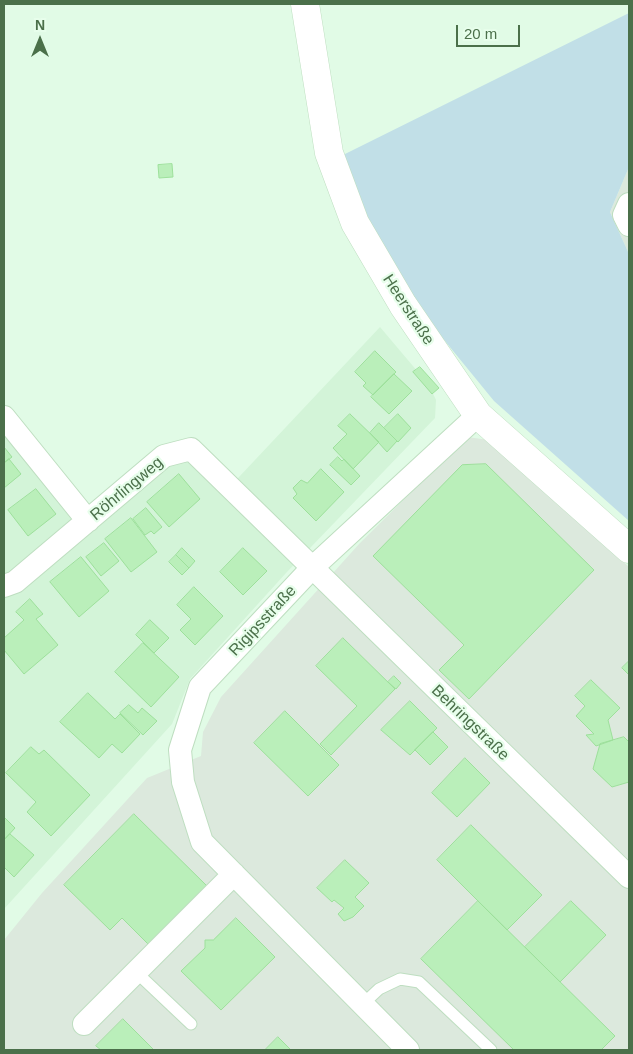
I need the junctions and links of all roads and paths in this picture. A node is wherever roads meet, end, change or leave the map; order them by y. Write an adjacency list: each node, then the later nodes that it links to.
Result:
1 (305, 4): 4 (street, Heerstraße)
2 (629, 204): 3 (street)
3 (629, 225)
4 (478, 415): 7 (street, Heerstraße); 8 (street, Rigipsstraße)
5 (4, 417): 6 (street)
6 (88, 521): 8 (street, Röhrlingweg); 9 (street, Röhrlingweg)
7 (629, 549)
8 (312, 568): 10 (street, Rigipsstraße); 11 (street, Behringstraße)
9 (4, 586)
10 (234, 874): 12 (street); 13 (street, Rigipsstraße)
11 (629, 877)
12 (136, 972): 14 (street); 15 (lane)
13 (363, 1004): 16 (street, Rigipsstraße); 17 (lane)
14 (84, 1024)
15 (191, 1024)
16 (405, 1049)
17 (491, 1050)

